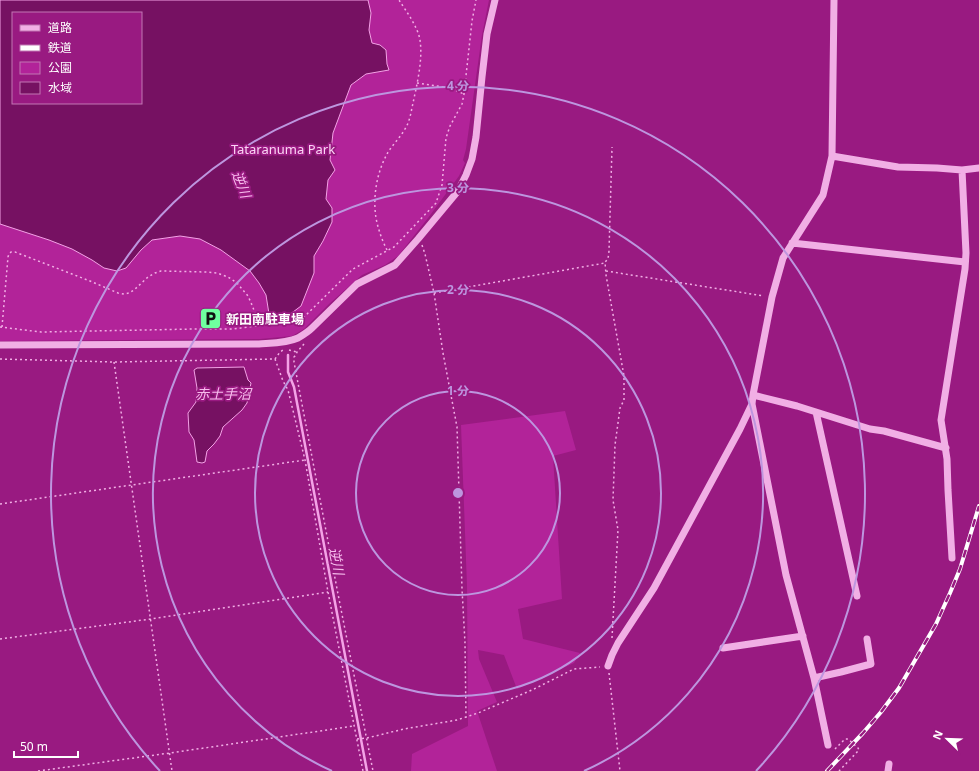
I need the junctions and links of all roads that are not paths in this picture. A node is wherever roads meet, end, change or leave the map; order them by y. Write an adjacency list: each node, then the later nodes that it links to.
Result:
1 (495, 0): 8 (street)
2 (834, 0): 3 (street)
3 (832, 156): 5 (street); 6 (street)
4 (979, 168): 5 (street)
5 (962, 170): 7 (street)
6 (792, 243): 7 (street); 9 (street)
7 (965, 262): 12 (street)
8 (0, 345)
9 (753, 395): 10 (street); 11 (street)
10 (752, 404): 15 (street); 18 (street)
11 (816, 412): 12 (street); 14 (street)
12 (946, 448): 13 (street)
13 (952, 558)
14 (857, 596)
15 (802, 636): 17 (street); 19 (street)
16 (867, 639): 19 (street)
17 (723, 648)
18 (608, 666)
19 (814, 678): 20 (street)
20 (828, 745)

